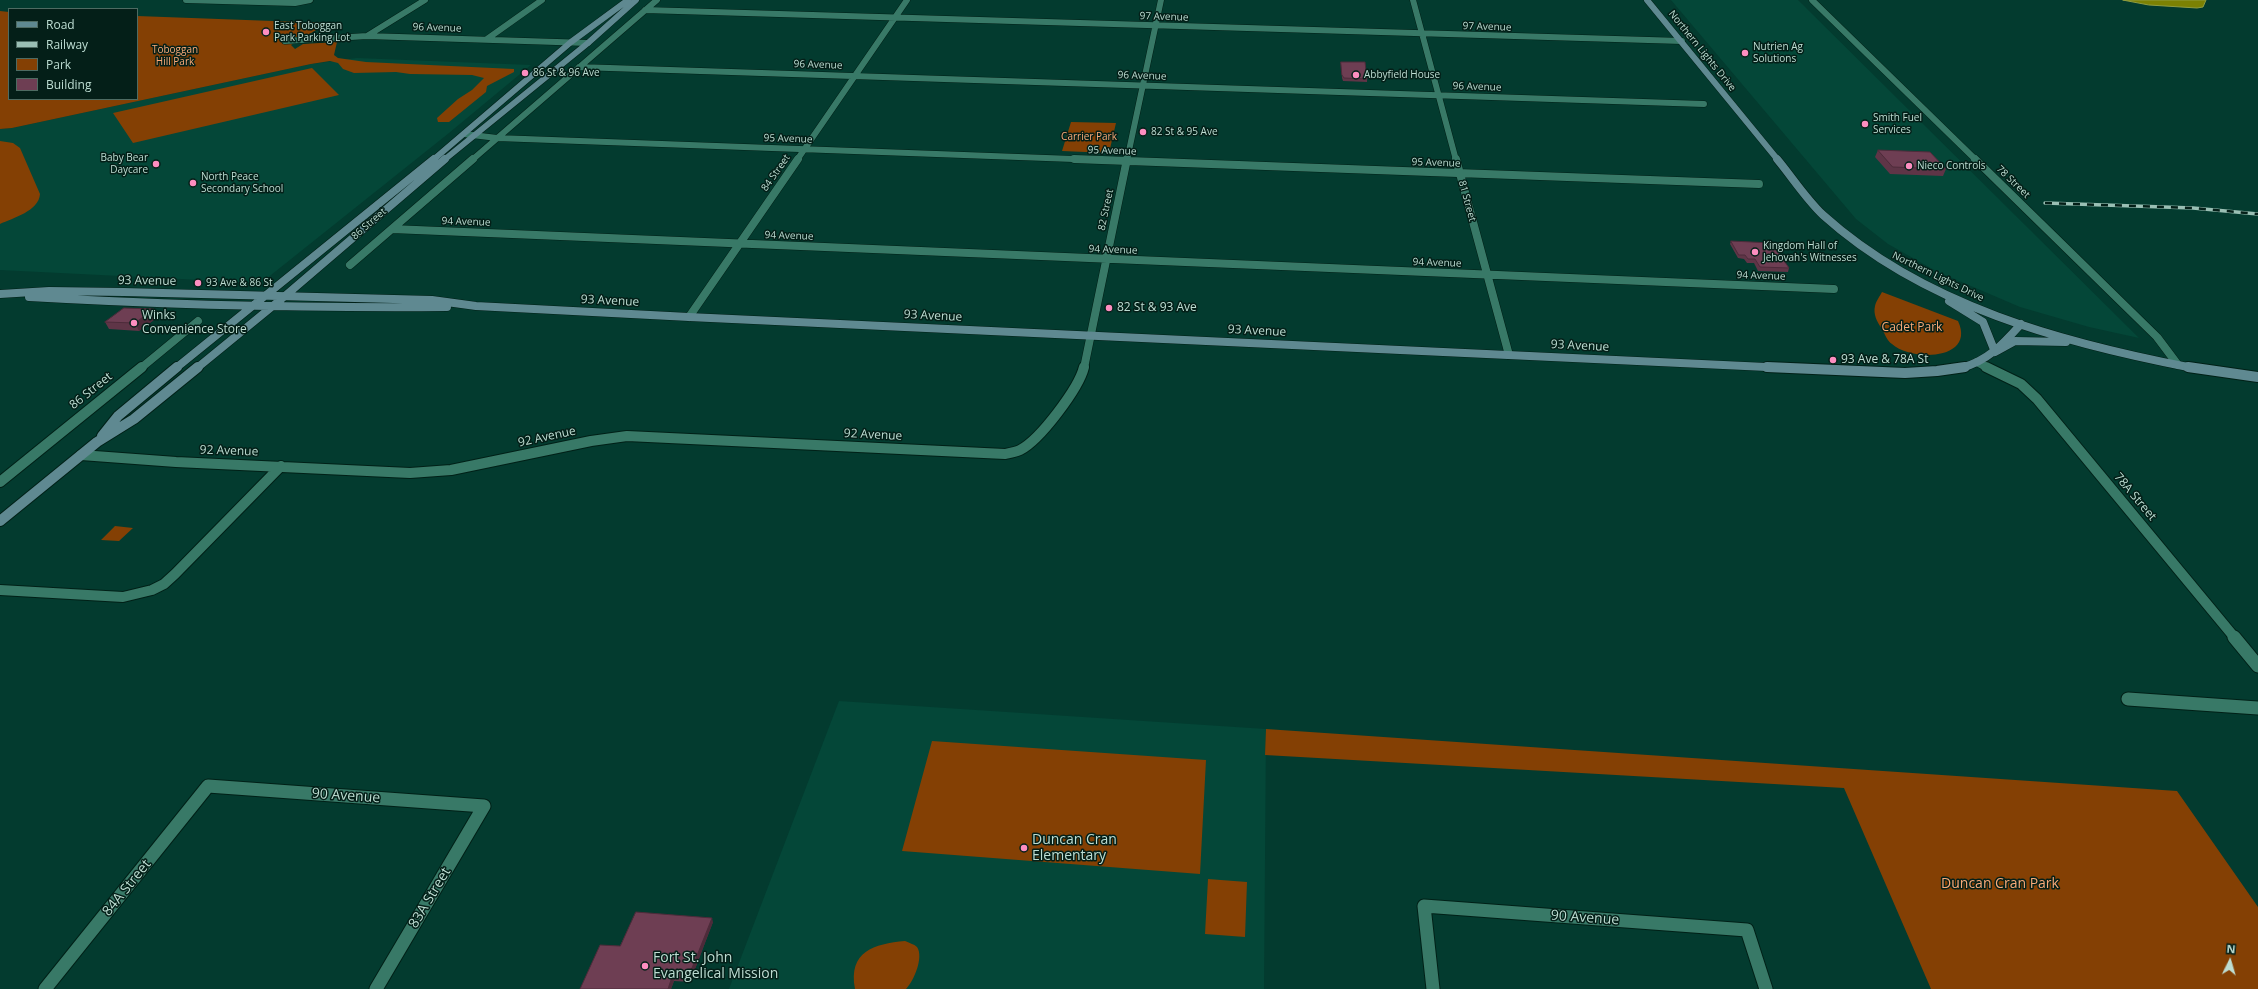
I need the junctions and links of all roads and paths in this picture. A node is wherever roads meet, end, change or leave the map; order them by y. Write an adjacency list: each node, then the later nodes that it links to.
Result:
1 (186, 0): 12 (street)
2 (425, 0): 17 (street)
3 (542, 0): 18 (street)
4 (628, 0): 21 (main road, 86 Street)
5 (636, 0): 22 (main road, 86 Street)
6 (657, 0): 13 (street, 86 Street)
7 (907, 0): 14 (street, 84 Street)
8 (1161, 0): 15 (street, 82 Street)
9 (1413, 0): 16 (street, 81 Street)
10 (1647, 0): 20 (main road, Northern Lights Drive)
11 (1812, 0): 57 (street, 78 Street)
12 (307, 1)
13 (645, 10): 14 (street, 97 Avenue); 23 (street, 86 Street)
14 (895, 18): 15 (street, 97 Avenue); 24 (street, 84 Street)
15 (1156, 25): 16 (street, 97 Avenue); 25 (street, 82 Street)
16 (1422, 34): 20 (street, 97 Avenue); 26 (street, 81 Street)
17 (367, 36): 18 (street, 96 Avenue); 19 (street, 96 Avenue)
18 (487, 40): 21 (street, 96 Avenue)
19 (285, 41)
20 (1682, 41): 40 (main road, Northern Lights Drive)
21 (571, 42): 22 (street, 96 Avenue); 28 (main road, 86 Street)
22 (588, 43): 29 (main road, 86 Street)
23 (579, 67): 24 (street, 96 Avenue); 30 (street, 86 Street)
24 (856, 76): 25 (street, 96 Avenue); 31 (street, 84 Street)
25 (1142, 86): 26 (street, 96 Avenue); 32 (street, 82 Street)
26 (1438, 96): 27 (street, 96 Avenue); 33 (street, 81 Street)
27 (1704, 104)
28 (464, 134): 29 (street, 95 Avenue); 44 (main road, 86 Street)
29 (472, 136): 30 (street, 95 Avenue); 45 (main road, 86 Street)
30 (497, 138): 31 (street, 95 Avenue); 35 (street, 86 Street)
31 (804, 150): 32 (street, 95 Avenue); 36 (street, 84 Street)
32 (1127, 162): 33 (street, 95 Avenue); 37 (street, 82 Street)
33 (1460, 174): 34 (street, 95 Avenue); 39 (street, 81 Street)
34 (1760, 184)
35 (392, 229): 36 (street, 94 Avenue); 38 (street, 86 Street)
36 (739, 244): 37 (street, 94 Avenue); 49 (street, 84 Street)
37 (1107, 259): 39 (street, 94 Avenue); 52 (street, 82 Street)
38 (350, 265)
39 (1486, 275): 41 (street, 94 Avenue); 55 (street, 81 Street)
40 (1907, 275): 51 (main road, Northern Lights Drive); 54 (main road)
41 (1834, 289)
42 (0, 294): 43 (main road, 93 Avenue)
43 (10, 294): 44 (main road, 93 Avenue); 46 (main road, 93 Avenue)
44 (264, 295): 45 (main road, 93 Avenue); 46 (main road, 86 Street)
45 (285, 296): 47 (main road, 93 Avenue); 48 (main road, 86 Street)
46 (250, 306): 48 (main road, 93 Avenue); 59 (main road, 86 Street)
47 (476, 306): 48 (main road, 93 Avenue); 49 (main road, 93 Avenue)
48 (272, 307): 59 (main road, 86 Street)
49 (689, 317): 52 (main road, 93 Avenue)
50 (198, 321): 63 (street, 86 Street)
51 (2021, 324): 53 (main road, Northern Lights Drive); 54 (main road, 93 Avenue)
52 (1090, 335): 55 (main road, 93 Avenue); 60 (street, 82 Street)
53 (2084, 344): 54 (main road); 57 (main road, Northern Lights Drive)
54 (1995, 352): 56 (main road, 93 Avenue)
55 (1509, 355): 56 (main road, 93 Avenue)
56 (1977, 362): 66 (street, 78A Street)
57 (2178, 365): 58 (main road, Northern Lights Drive)
58 (2258, 377)
59 (97, 442): 61 (main road, 86 Street)
60 (1019, 450): 62 (street, 92 Avenue)
61 (81, 455): 62 (street, 92 Avenue); 64 (main road, 86 Street)
62 (280, 466): 65 (street)
63 (0, 482)
64 (0, 521)
65 (0, 590)
66 (2258, 666)
67 (2128, 698): 68 (street)
68 (2258, 708)
69 (208, 786): 70 (street, 90 Avenue); 71 (street, 84A Street)
70 (484, 806): 72 (street, 83A Street)
71 (45, 989)
72 (376, 989)
73 (1433, 989): 74 (street, 90 Avenue)
74 (1766, 989)

